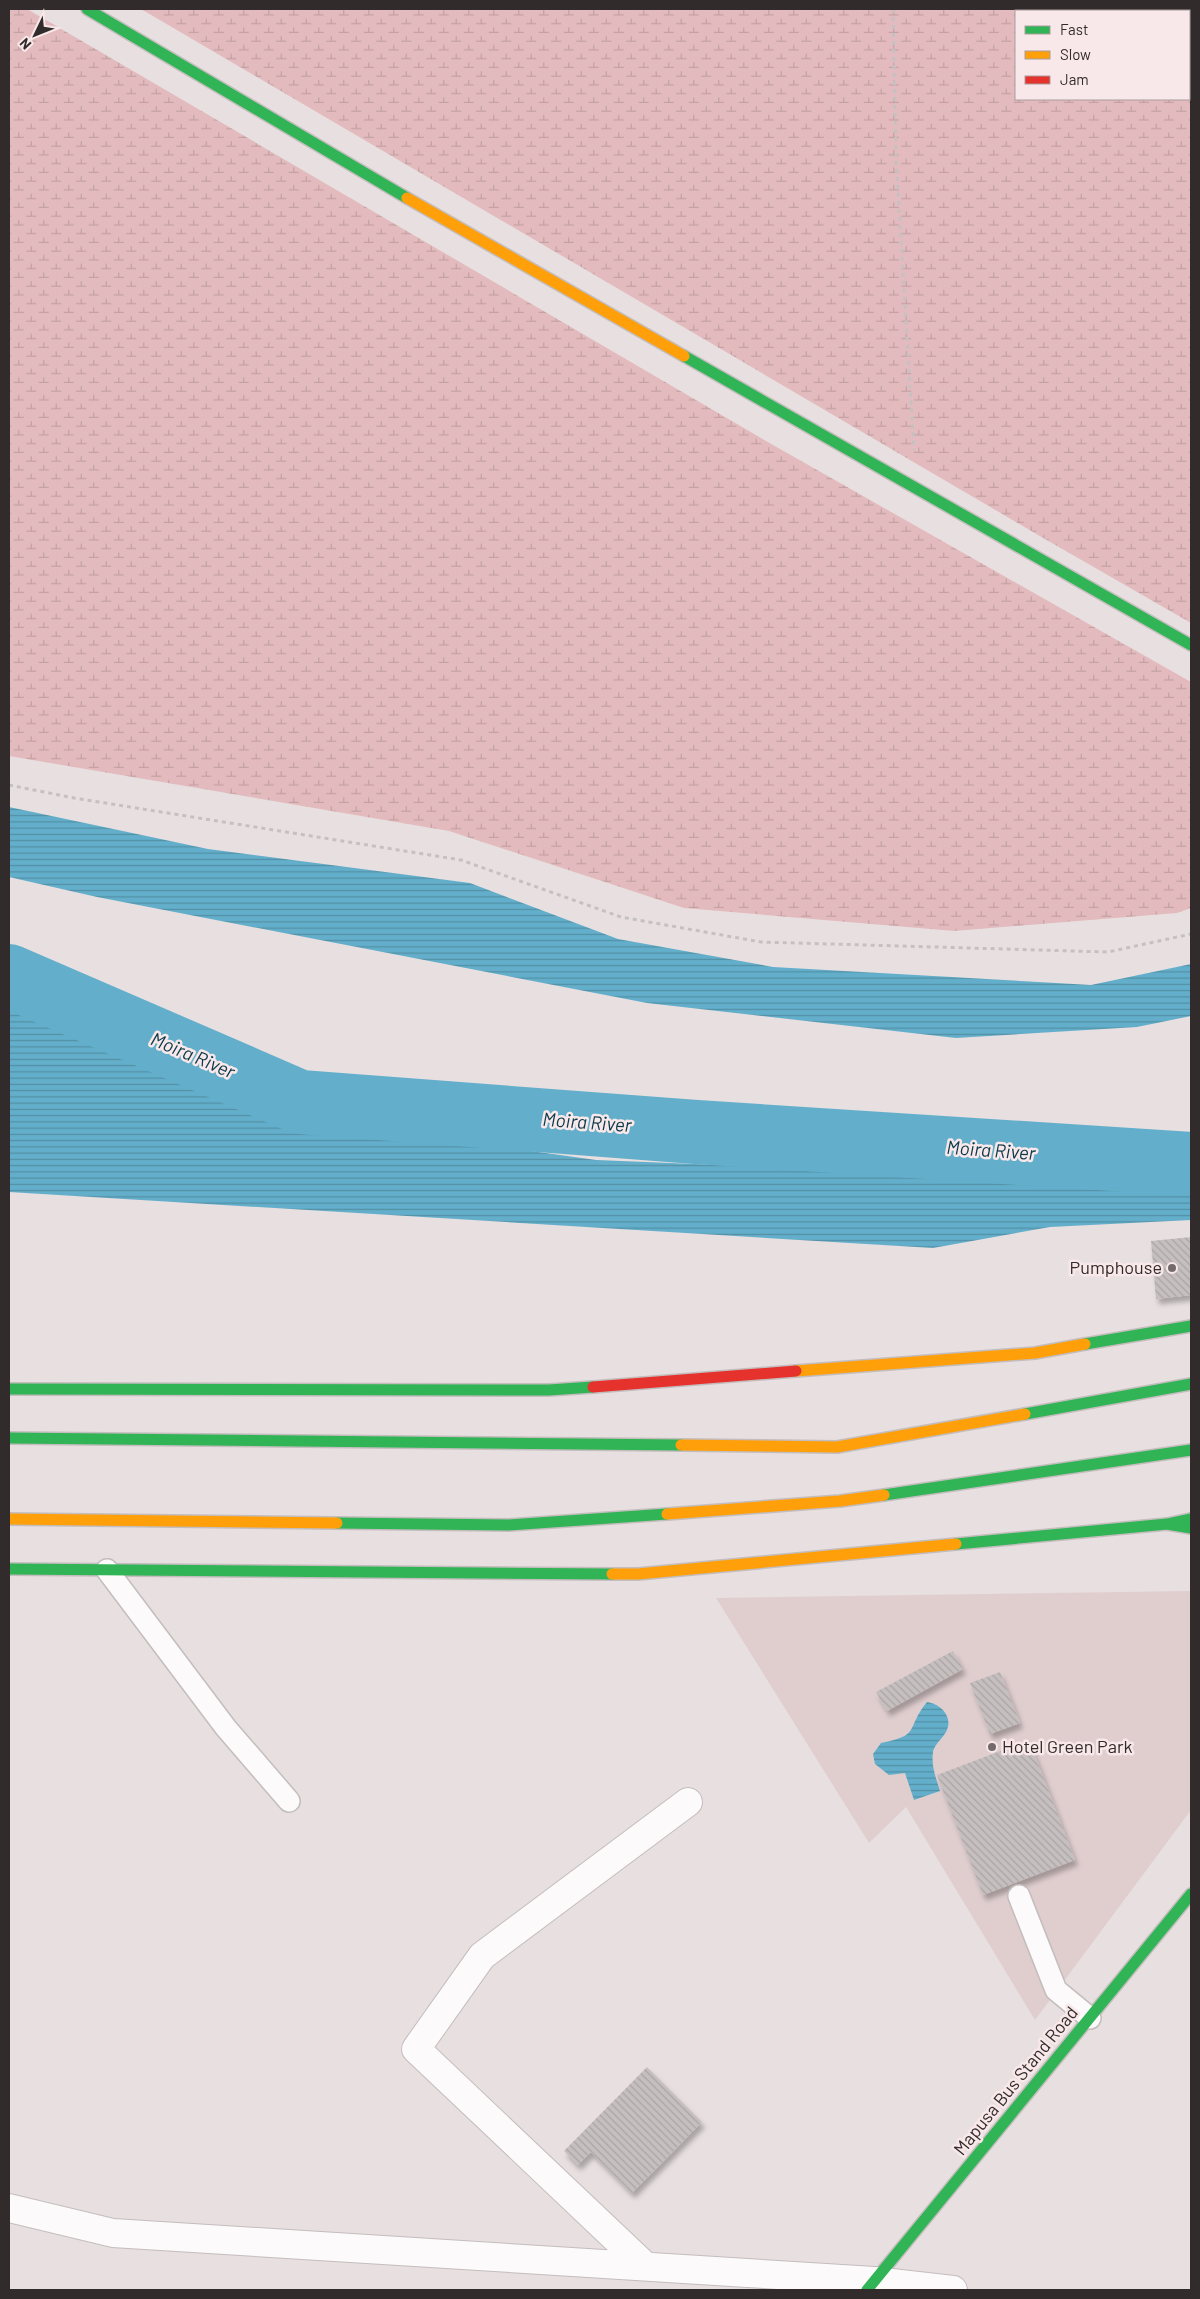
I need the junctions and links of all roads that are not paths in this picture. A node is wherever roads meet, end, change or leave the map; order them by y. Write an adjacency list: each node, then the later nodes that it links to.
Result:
1 (87, 9): 2 (main road)
2 (1191, 645)
3 (1191, 1326): 5 (main road)
4 (1191, 1384): 6 (main road)
5 (9, 1389)
6 (9, 1438)
7 (1191, 1450): 9 (main road)
8 (1191, 1518): 10 (main road)
9 (9, 1519)
10 (1167, 1524): 11 (main road); 13 (main road)
11 (1191, 1528)
12 (9, 1569): 13 (main road)
13 (107, 1570): 14 (lane)
14 (289, 1800)
15 (688, 1802): 20 (street)
16 (1191, 1894): 18 (main road, Mapusa Bus Stand Road)
17 (1019, 1896): 18 (lane)
18 (1090, 2018): 21 (main road, Mapusa Bus Stand Road)
19 (9, 2208): 20 (street)
20 (645, 2266): 21 (street)
21 (871, 2286): 22 (street)
22 (953, 2290)

